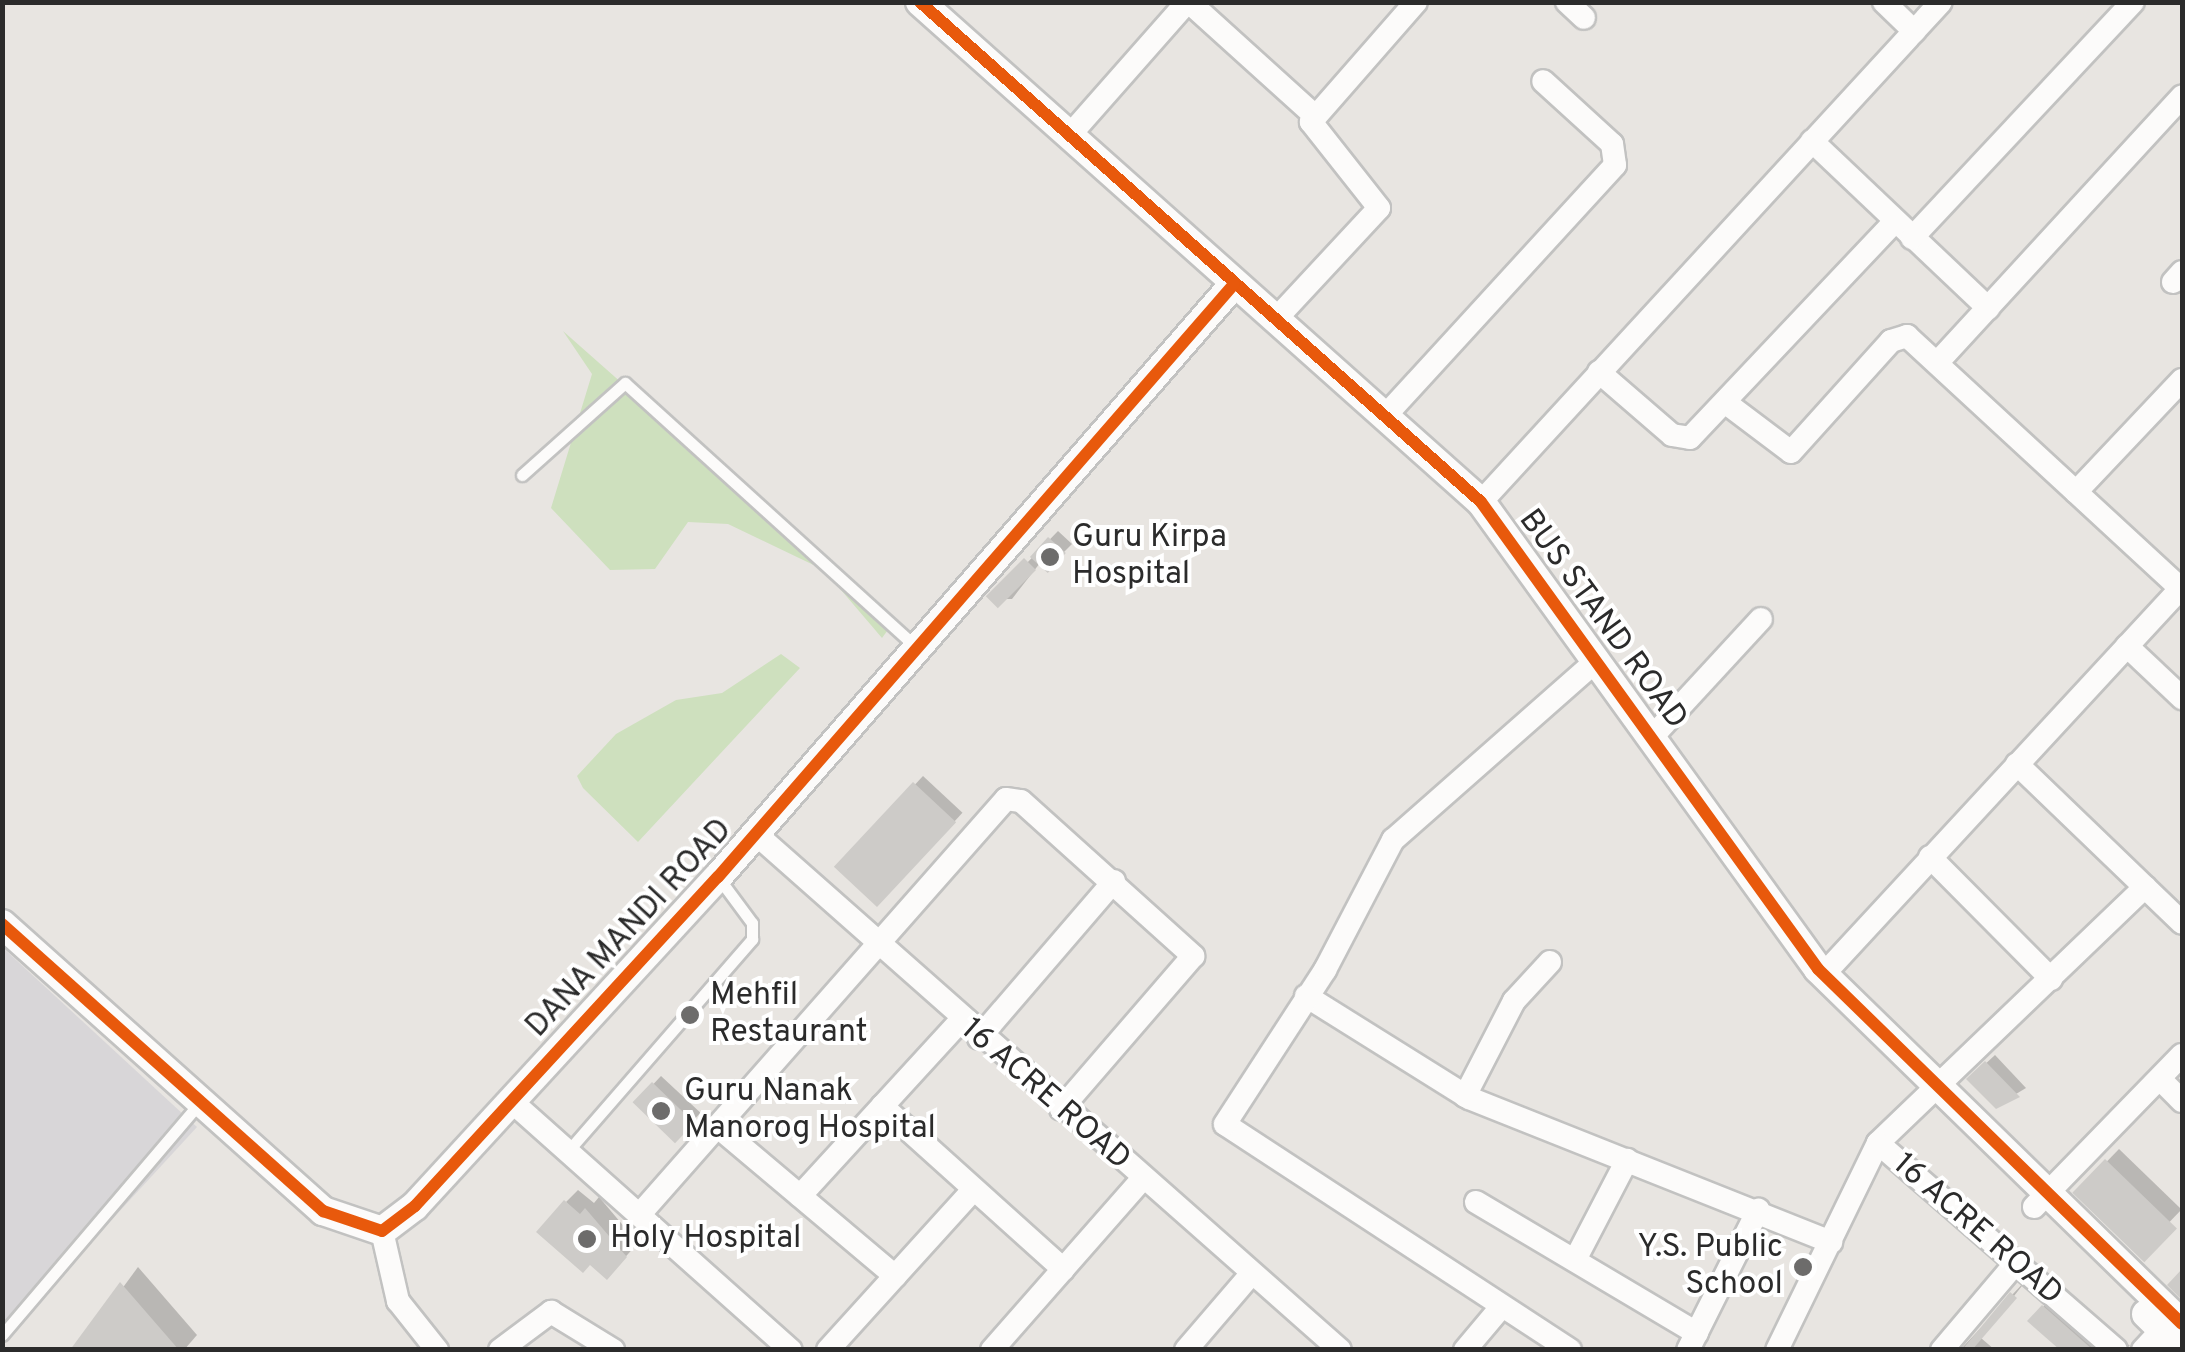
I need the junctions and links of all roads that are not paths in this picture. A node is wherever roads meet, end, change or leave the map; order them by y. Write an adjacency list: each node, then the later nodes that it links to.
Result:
1 (920, 2): 11 (street, BUS STAND ROAD)
2 (1188, 2): 10 (street); 11 (street)
3 (1416, 2): 10 (street)
4 (1884, 2): 7 (street)
5 (1941, 2): 7 (street)
6 (2133, 2): 13 (street)
7 (1914, 30): 12 (street)
8 (1542, 81): 22 (street)
9 (2182, 96): 15 (street)
10 (1314, 114): 16 (street)
11 (1069, 136): 14 (street, BUS STAND ROAD)
12 (1812, 142): 13 (street); 19 (street)
13 (1903, 230): 15 (street); 21 (street)
14 (1234, 284): 16 (street, BUS STAND ROAD); 29 (street, DANA MANDI ROAD)
15 (1988, 308): 18 (street)
16 (1274, 321): 17 (street, BUS STAND ROAD)
17 (1319, 362): 22 (street, BUS STAND ROAD); 30 (street, BUS STAND ROAD)
18 (1937, 363): 21 (street); 24 (street)
19 (1599, 372): 21 (street); 25 (street)
20 (2182, 380): 24 (street)
21 (1726, 403)
22 (1386, 415): 25 (street, BUS STAND ROAD)
23 (522, 475): 29 (lane)
24 (2076, 492): 26 (street)
25 (1481, 502): 30 (street, BUS STAND ROAD)
26 (2182, 589): 28 (street)
27 (1761, 619): 32 (street)
28 (2127, 646): 31 (street); 33 (street)
29 (917, 648): 34 (street, DANA MANDI ROAD)
30 (1592, 663): 32 (street, BUS STAND ROAD); 45 (street); 50 (street, BUS STAND ROAD)
31 (2182, 698)
32 (1653, 736): 43 (street, BUS STAND ROAD)
33 (2017, 764): 35 (street); 38 (street)
34 (756, 834): 36 (street, DANA MANDI ROAD); 41 (street, 16 ACRE ROAD)
35 (1930, 857): 43 (street); 44 (street)
36 (718, 877): 52 (street, DANA MANDI ROAD); 59 (lane)
37 (1114, 881): 41 (street); 47 (street); 56 (street)
38 (2146, 887): 39 (street); 44 (street)
39 (2182, 923)
40 (2, 924): 54 (street)
41 (877, 942): 46 (street, 16 ACRE ROAD); 57 (street)
42 (1550, 962): 51 (street)
43 (1823, 975): 50 (street, BUS STAND ROAD)
44 (2051, 979): 50 (street)
45 (1306, 996): 51 (street); 75 (street)
46 (961, 1020): 47 (street, 16 ACRE ROAD); 55 (street)
47 (979, 1038): 56 (street, 16 ACRE ROAD)
48 (2182, 1055): 49 (street)
49 (2160, 1079): 53 (street); 64 (street)
50 (1927, 1094): 58 (street); 64 (street, BUS STAND ROAD)
51 (1466, 1096): 60 (street)
52 (510, 1100): 59 (street); 68 (street, DANA MANDI ROAD)
53 (2182, 1101)
54 (200, 1102): 68 (street); 77 (lane)
55 (882, 1106): 62 (street); 63 (street)
56 (1061, 1109): 61 (street, 16 ACRE ROAD)
57 (717, 1126): 63 (street); 67 (street)
58 (1878, 1143): 69 (street, 16 ACRE ROAD); 71 (street, 16 ACRE ROAD)
59 (568, 1151): 67 (street)
60 (1628, 1160): 66 (street); 70 (street)
61 (1142, 1180): 72 (street); 73 (street, 16 ACRE ROAD)
62 (974, 1189): 72 (street); 74 (street)
63 (800, 1196): 74 (street)
64 (2040, 1201): 76 (street, BUS STAND ROAD)
65 (1476, 1202): 70 (street)
66 (1758, 1210): 69 (street); 78 (street)
67 (640, 1214): 82 (street)
68 (382, 1230): 79 (street)
69 (1831, 1242): 89 (street, 16 ACRE ROAD)
70 (1574, 1260): 78 (street)
71 (2014, 1266): 90 (street); 91 (street, 16 ACRE ROAD)
72 (1063, 1268): 84 (street)
73 (1252, 1273): 85 (street); 86 (street, 16 ACRE ROAD)
74 (895, 1276): 83 (street)
75 (1502, 1306): 87 (street); 88 (street)
76 (2169, 1334)
77 (2, 1335)
78 (1692, 1341)
79 (438, 1350)
80 (500, 1350): 81 (street)
81 (613, 1350)
82 (791, 1350)
83 (828, 1350)
84 (992, 1350)
85 (1186, 1350)
86 (1340, 1350)
87 (1465, 1350)
88 (1570, 1350)
89 (1777, 1350)
90 (1942, 1350)
91 (2116, 1350)

